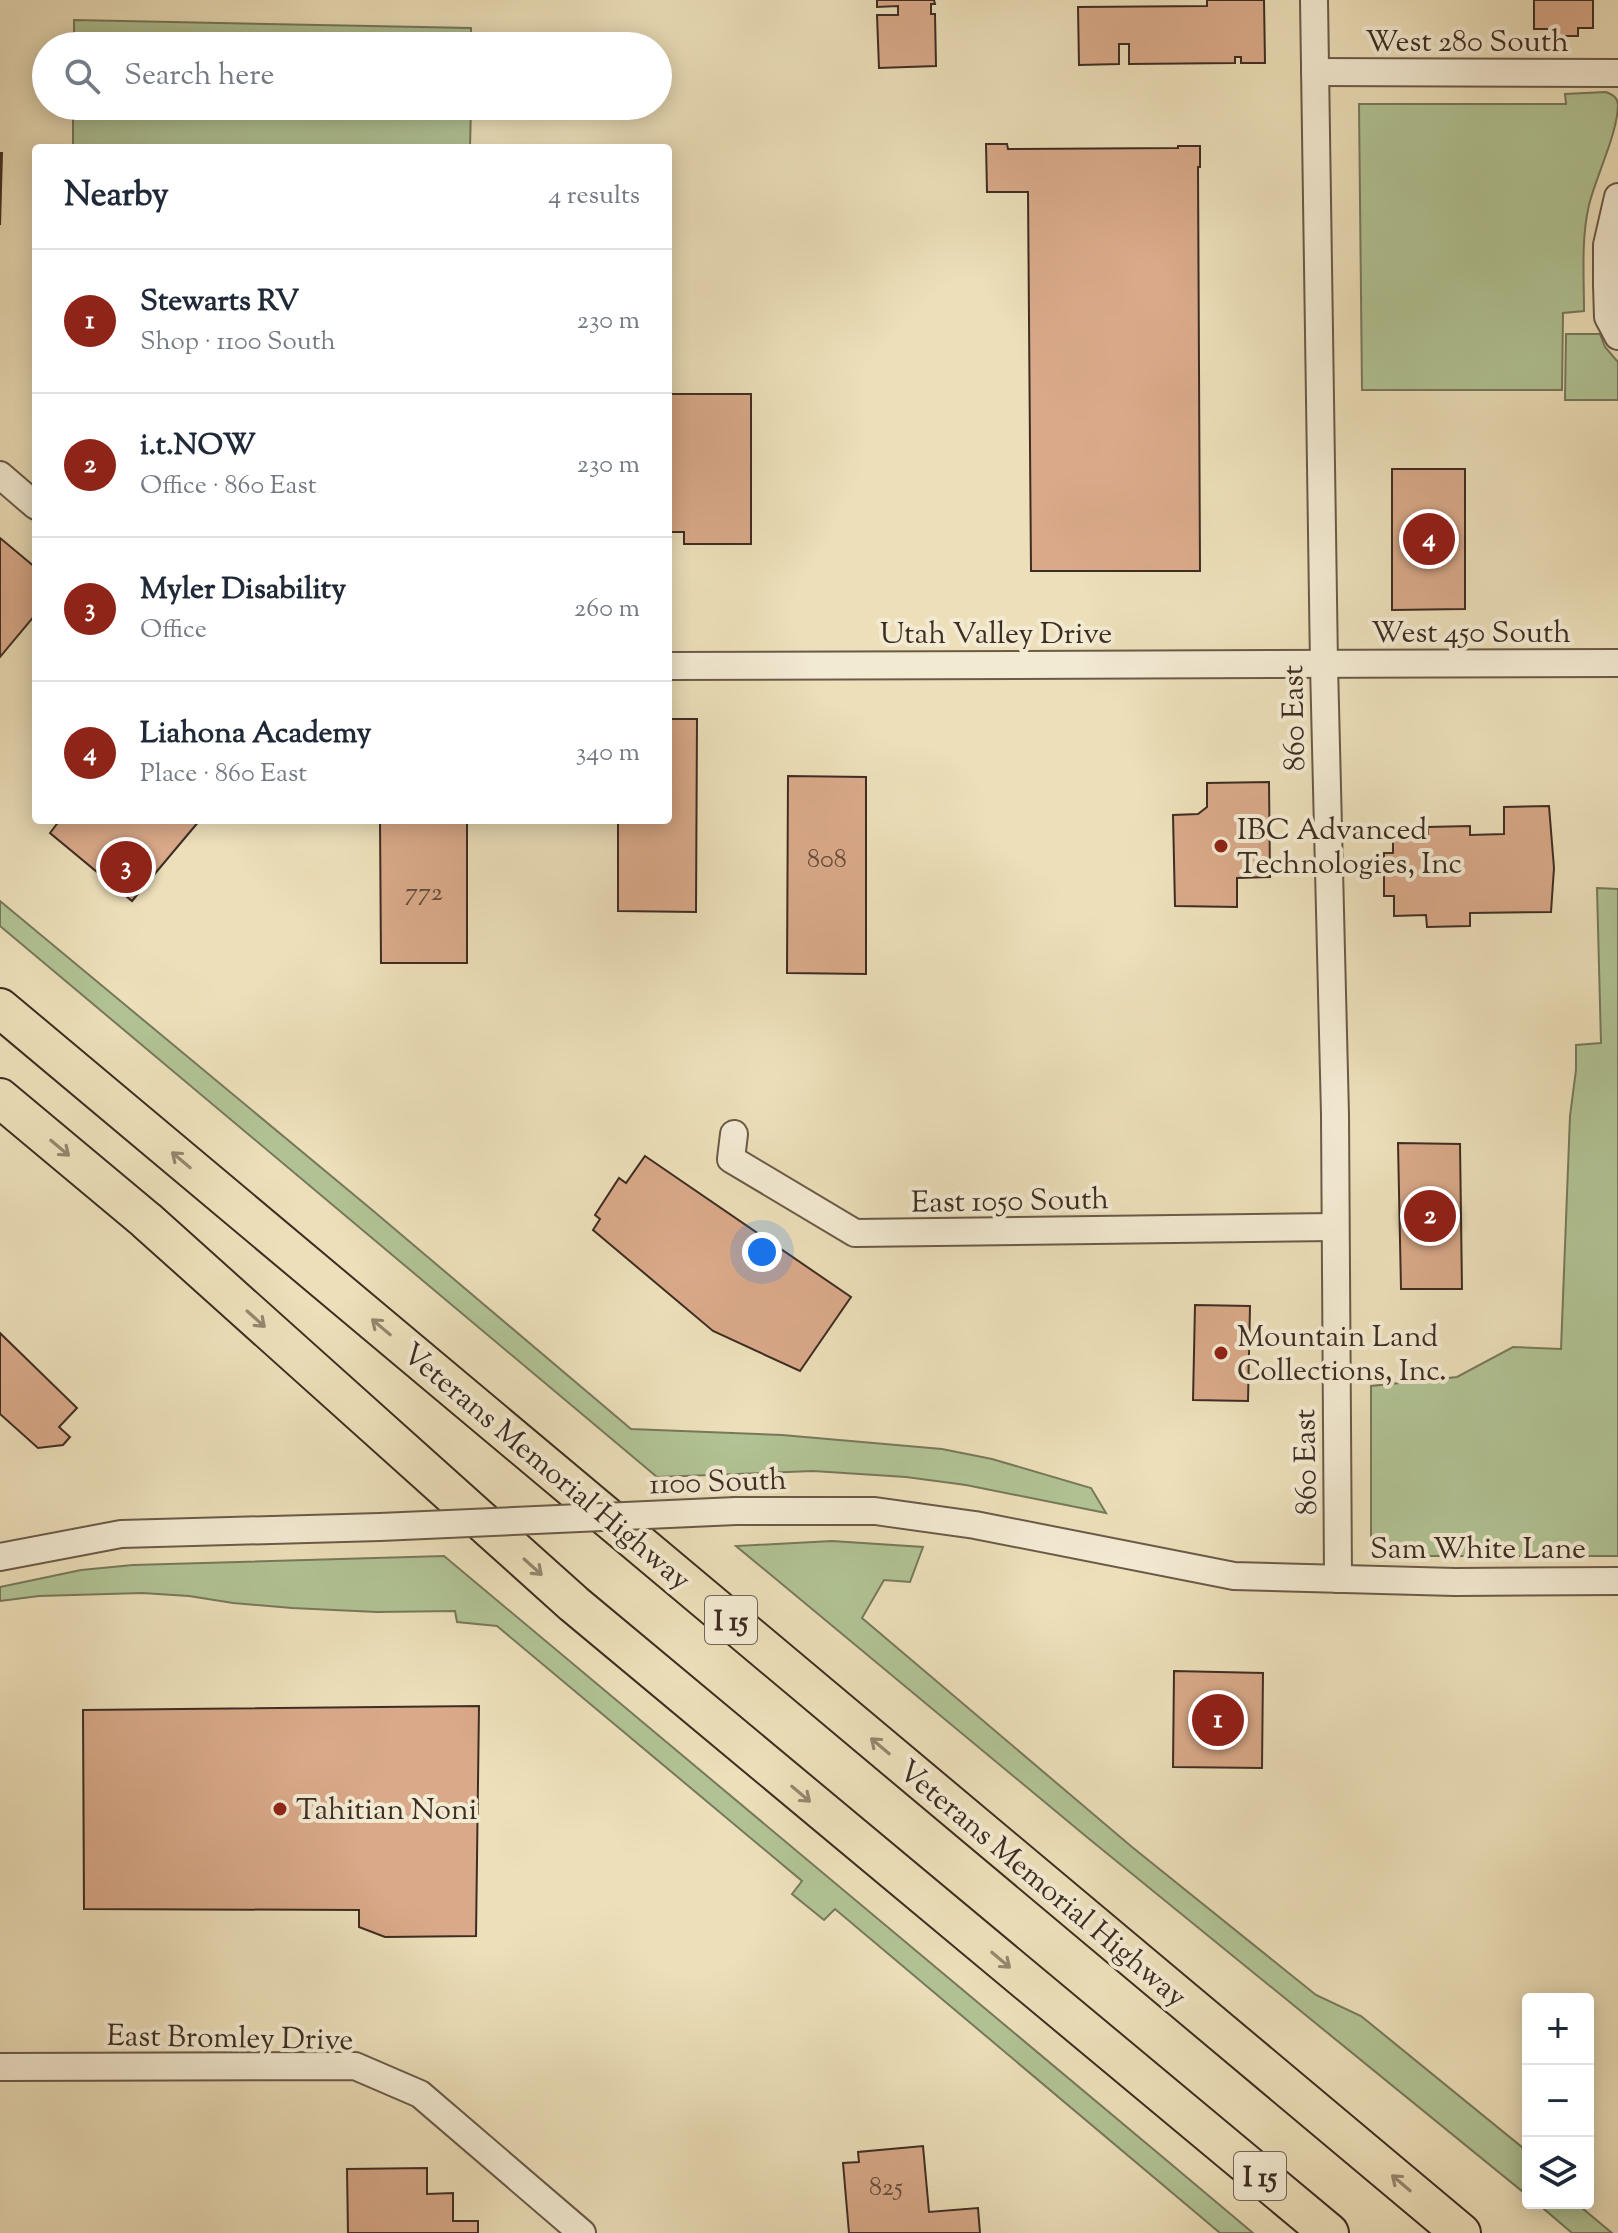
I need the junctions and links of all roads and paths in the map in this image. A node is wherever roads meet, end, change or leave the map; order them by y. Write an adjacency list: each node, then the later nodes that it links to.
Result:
1 (1314, 0): 2 (street, 860 East)
2 (1315, 72): 3 (street, West 280 South); 9 (street, 860 East)
3 (1618, 73)
4 (1618, 197): 5 (street)
5 (1618, 336)
6 (0, 475): 7 (street)
7 (32, 503)
8 (1618, 663): 9 (street, West 450 South)
9 (1324, 665): 10 (street, Utah Valley Drive); 14 (street, 860 East)
10 (672, 666)
11 (0, 1008): 21 (highway, Veterans Memorial Highway / I 15, one-way to 11)
12 (0, 1098): 20 (highway, I 15, one-way to 20)
13 (734, 1134): 14 (street, East 1050 South)
14 (1335, 1227): 16 (street, 860 East)
15 (0, 1557): 16 (street, 1100 South, bridge)
16 (1338, 1579): 17 (street, Sam White Lane)
17 (1618, 1581)
18 (0, 2067): 19 (street, East Bromley Drive)
19 (582, 2233)
20 (1329, 2233)
21 (1461, 2233)

